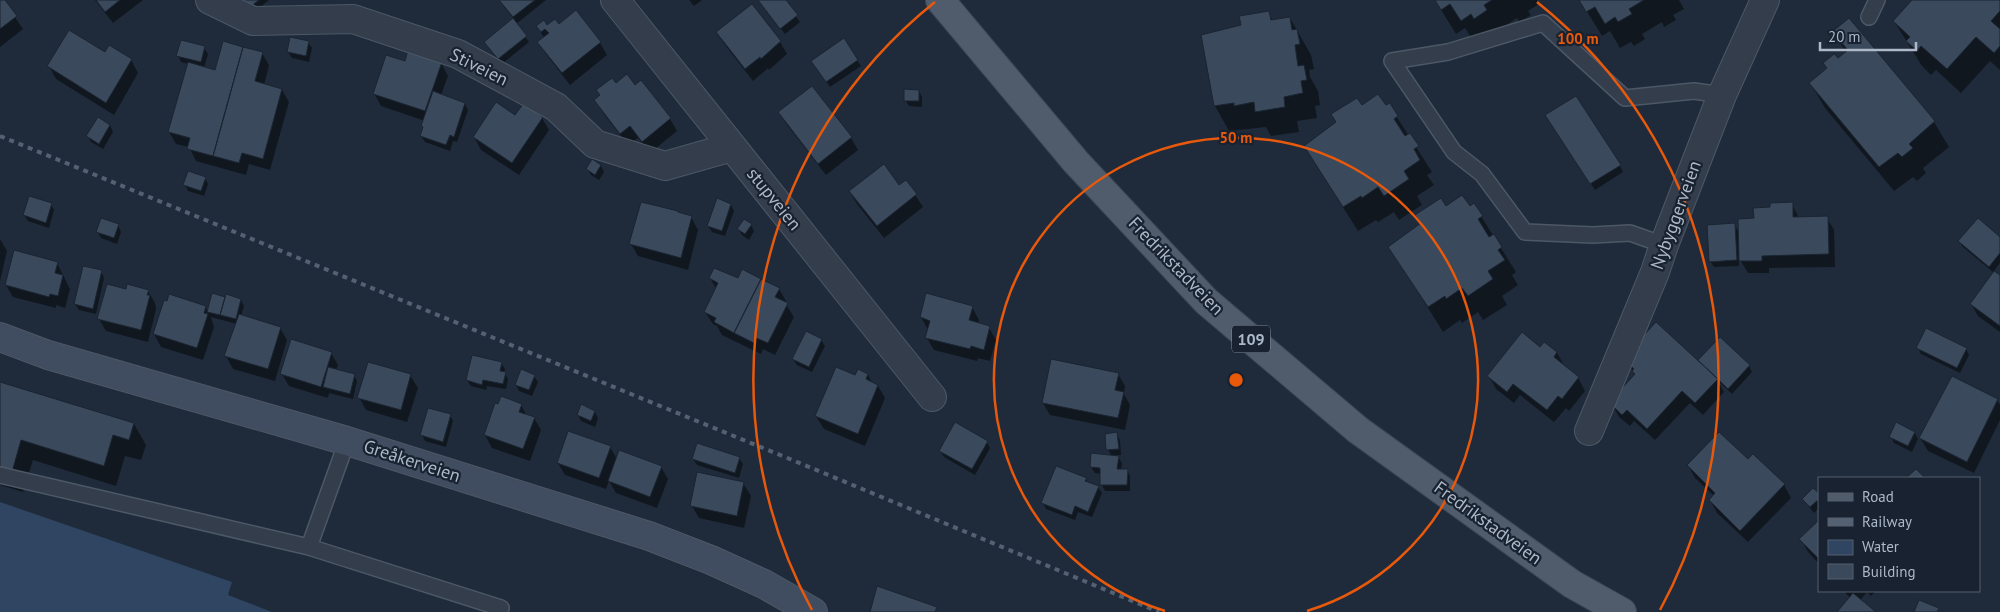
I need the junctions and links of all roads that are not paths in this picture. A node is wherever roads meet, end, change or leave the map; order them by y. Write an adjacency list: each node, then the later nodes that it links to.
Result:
1 (210, 0): 8 (street, Stiveien)
2 (616, 0): 8 (street, stupveien)
3 (940, 0): 18 (main road, Fredrikstadveien / 109)
4 (1765, 0): 7 (street, Nybyggerveien)
5 (1877, 0): 6 (lane)
6 (1869, 17)
7 (1722, 95): 9 (street, Nybyggerveien); 9 (lane)
8 (732, 146): 11 (street, stupveien)
9 (1664, 245): 12 (street, Nybyggerveien)
10 (0, 337): 13 (main road, Greåkerveien)
11 (932, 397)
12 (1589, 431)
13 (347, 441): 15 (lane); 17 (main road, Greåkerveien)
14 (0, 476): 15 (lane)
15 (308, 547): 16 (lane)
16 (501, 608)
17 (813, 612)
18 (1622, 612)

